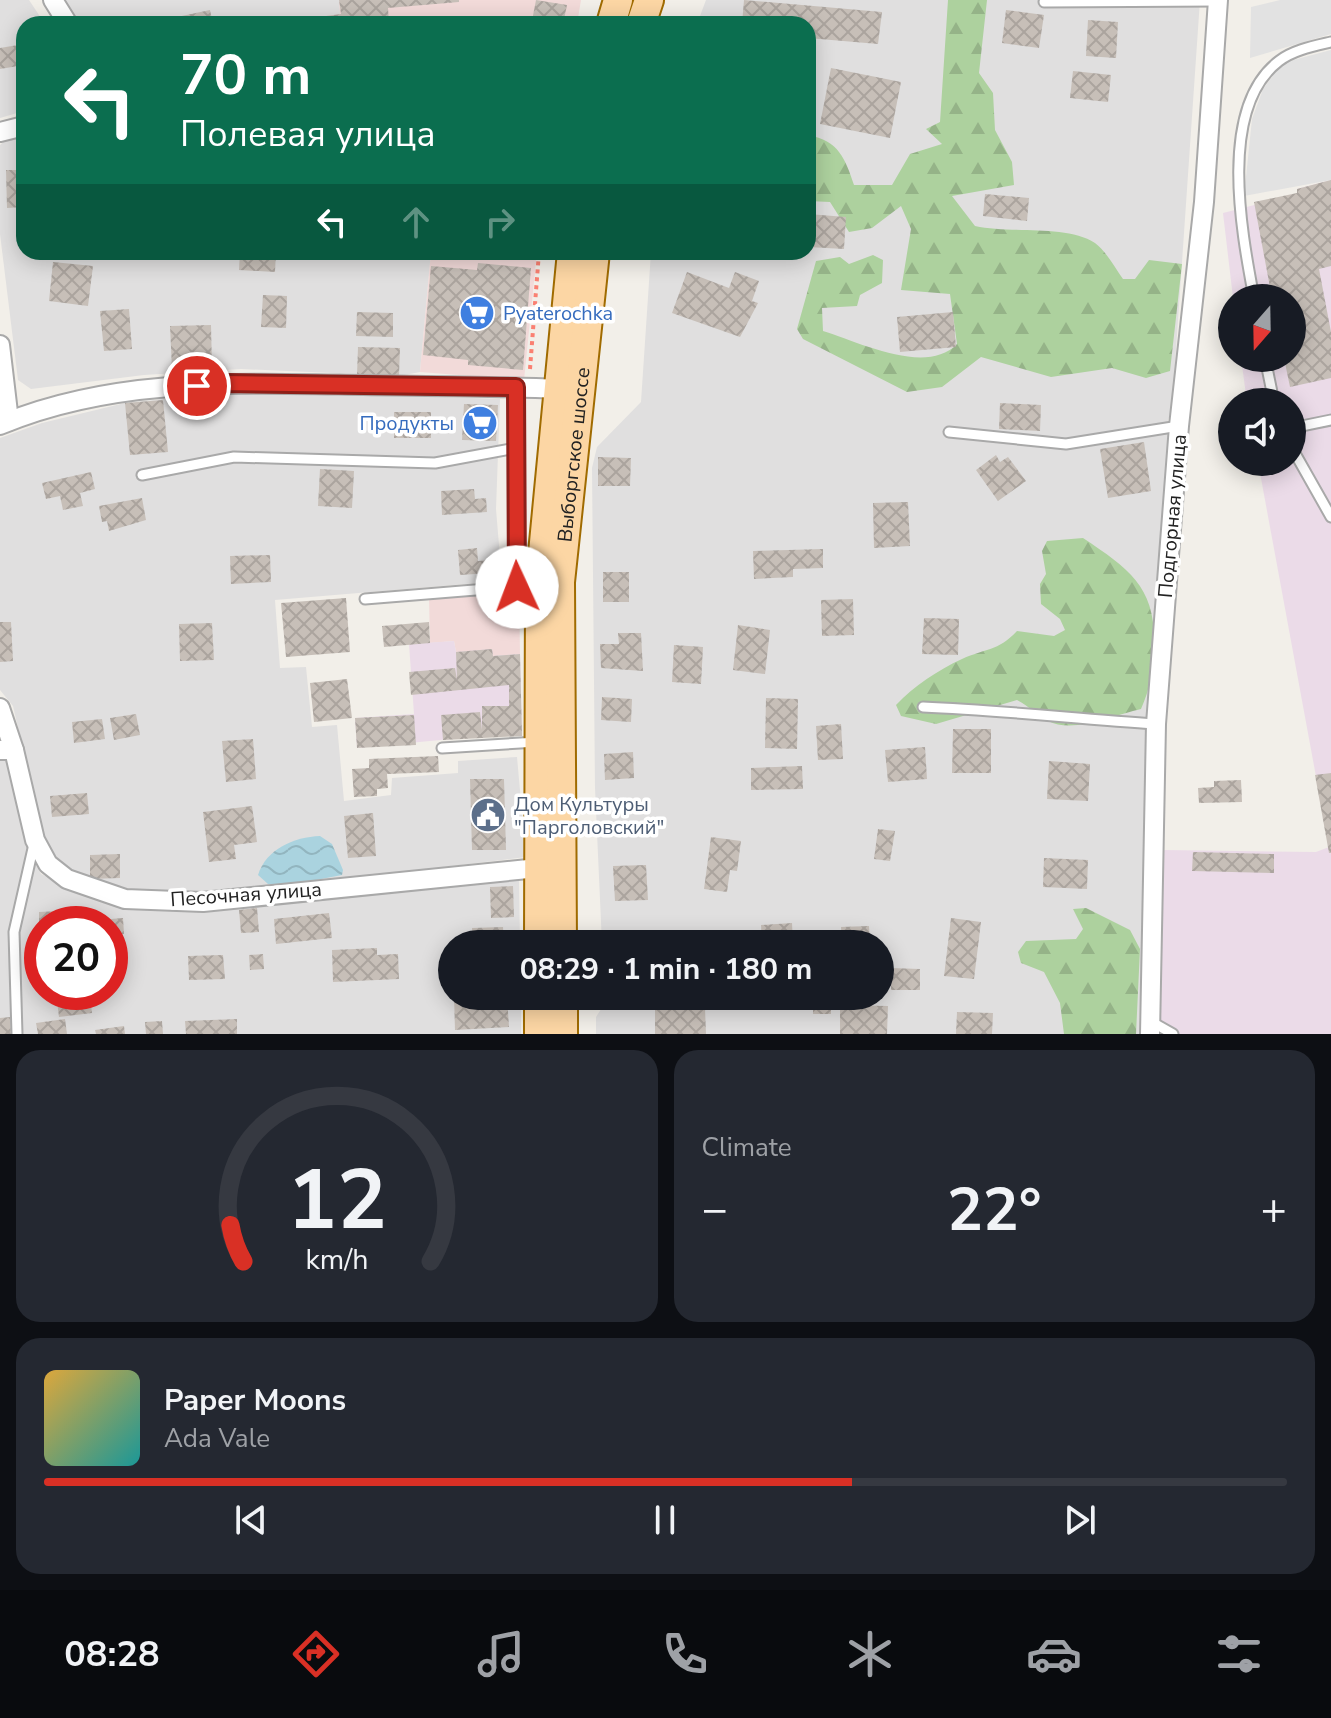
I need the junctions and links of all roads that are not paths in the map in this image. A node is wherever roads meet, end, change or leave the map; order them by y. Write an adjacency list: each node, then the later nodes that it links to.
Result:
1 (1218, 0): 2 (lane); 13 (street, Подгорная улица)
2 (1044, 2)
3 (1331, 42): 6 (lane)
4 (571, 260): 9 (main road, Выборгское шоссе)
5 (594, 260): 30 (main road, Выборгское шоссе)
6 (1251, 284)
7 (0, 345): 10 (street)
8 (523, 388): 9 (street); 10 (street); 15 (lane)
9 (559, 389): 19 (main road, Выборгское шоссе)
10 (3, 420)
11 (1331, 420): 12 (lane)
12 (1306, 425)
13 (1179, 426): 14 (lane); 23 (street, Подгорная улица)
14 (949, 432)
15 (516, 448): 17 (lane); 19 (lane)
16 (1306, 473): 18 (lane)
17 (142, 475)
18 (1331, 517)
19 (528, 586): 20 (lane); 24 (main road, Выборгское шоссе)
20 (365, 599)
21 (923, 707): 23 (lane)
22 (0, 708): 26 (street, Песочная улица)
23 (1156, 724): 33 (street, Подгорная улица)
24 (537, 742): 25 (lane); 28 (main road, Выборгское шоссе)
25 (442, 748)
26 (7, 750): 27 (street, Песочная улица)
27 (35, 840): 28 (street, Песочная улица); 34 (lane)
28 (538, 868): 29 (main road, Выборгское шоссе)
29 (539, 930)
30 (562, 930)
31 (539, 1010): 35 (main road)
32 (563, 1010): 36 (main road)
33 (1150, 1027): 37 (lane)
34 (17, 1034)
35 (539, 1034)
36 (563, 1034)
37 (1173, 1034)

